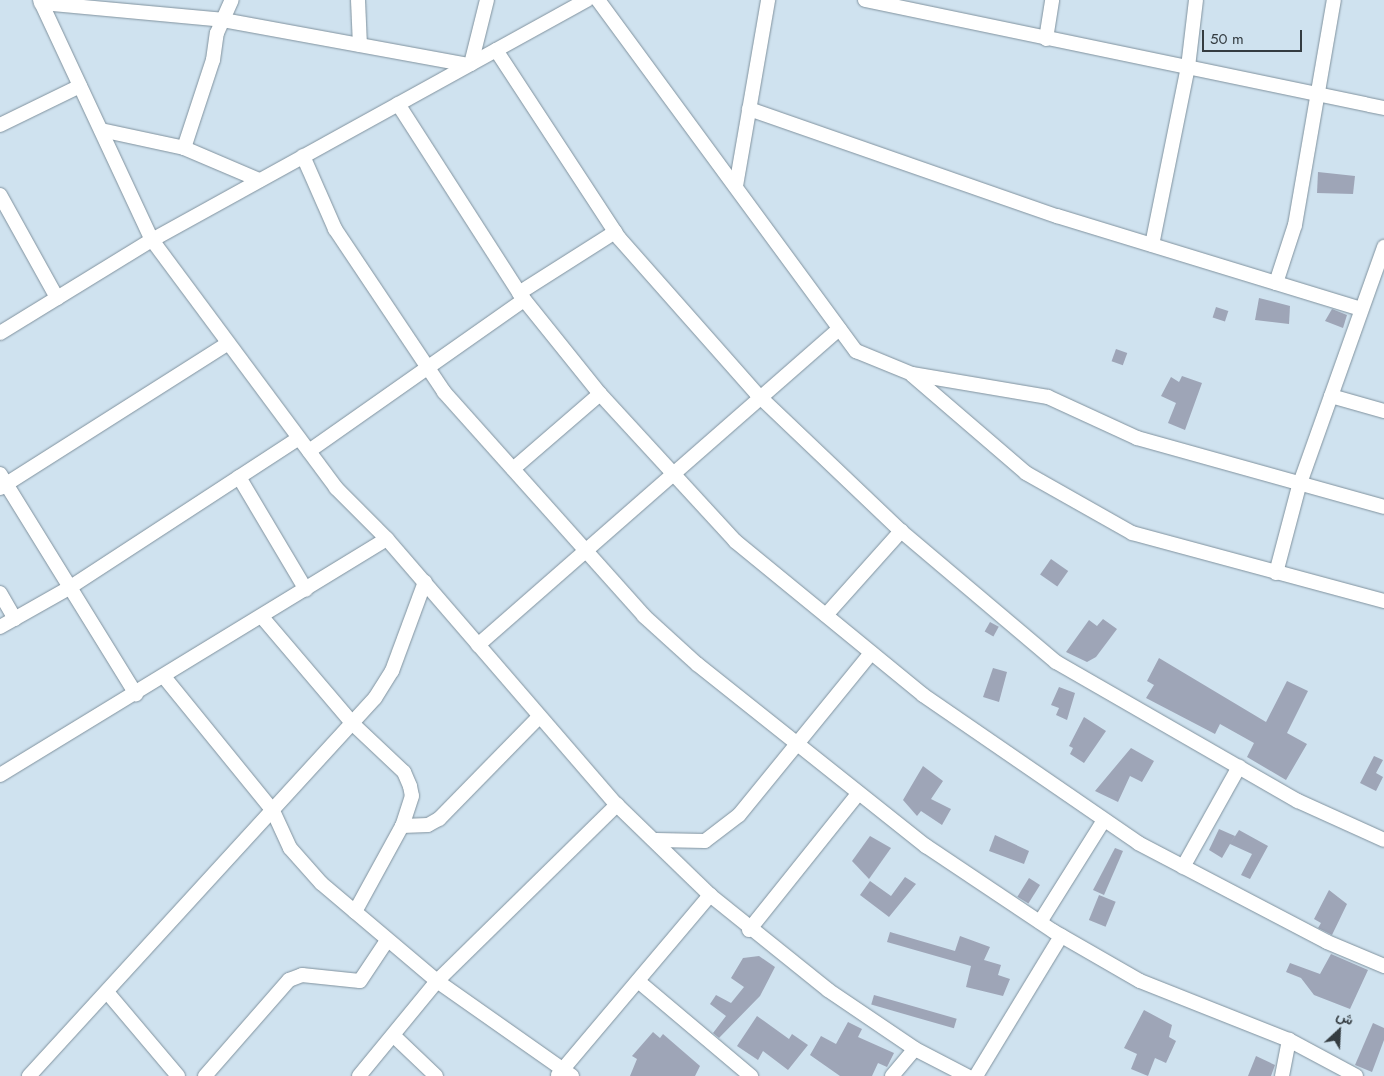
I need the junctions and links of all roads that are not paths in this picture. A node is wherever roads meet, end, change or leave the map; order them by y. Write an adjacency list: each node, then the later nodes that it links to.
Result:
1 (232, 0): 13 (street)
2 (487, 0): 17 (street)
3 (586, 0): 16 (street)
4 (598, 0): 29 (street)
5 (768, 0): 22 (street)
6 (865, 0): 12 (street)
7 (1052, 0): 14 (street)
8 (1196, 0): 18 (street)
9 (1334, 0): 20 (street)
10 (40, 2): 13 (street); 19 (street)
11 (360, 2): 15 (street)
12 (906, 5): 14 (street)
13 (223, 20): 15 (street); 26 (street)
14 (1046, 39): 18 (street)
15 (360, 45): 17 (street)
16 (496, 50): 17 (street); 31 (street)
17 (470, 64): 21 (street)
18 (1188, 67): 20 (street); 33 (street)
19 (80, 86): 24 (street); 25 (street)
20 (1316, 94): 23 (street); 35 (street)
21 (398, 104): 27 (street); 36 (street)
22 (750, 108): 29 (street); 33 (street)
23 (1384, 108)
24 (0, 125)
25 (100, 130): 26 (street); 32 (street)
26 (184, 148): 28 (street)
27 (303, 156): 28 (street); 42 (street)
28 (259, 180): 32 (street)
29 (736, 186): 39 (street)
30 (0, 195): 37 (street)
31 (615, 232): 36 (street); 45 (street)
32 (152, 240): 37 (street); 41 (street)
33 (1152, 245): 35 (street)
34 (1384, 247): 38 (street)
35 (1276, 283): 38 (street)
36 (522, 296): 42 (street); 44 (street)
37 (57, 298): 40 (street)
38 (1361, 309): 46 (street)
39 (839, 329): 43 (street); 45 (street)
40 (0, 333)
41 (227, 344): 48 (street); 53 (street)
42 (427, 368): 49 (street); 50 (street)
43 (912, 374): 54 (street); 59 (street)
44 (600, 394): 50 (street); 51 (street)
45 (759, 396): 51 (street); 56 (street)
46 (1331, 396): 47 (street); 54 (street)
47 (1384, 411)
48 (298, 439): 49 (street); 52 (street)
49 (309, 452): 57 (street)
50 (512, 469): 58 (street)
51 (673, 473): 58 (street); 65 (street)
52 (239, 477): 61 (street); 62 (street)
53 (2, 482): 61 (street)
54 (1299, 486): 55 (street); 59 (street)
55 (1384, 507)
56 (902, 531): 65 (street); 76 (street)
57 (387, 539): 60 (street); 62 (street)
58 (585, 550): 69 (street); 75 (street)
59 (1276, 573): 64 (street)
60 (425, 582): 69 (street); 74 (street)
61 (69, 588): 67 (street); 72 (street)
62 (306, 590): 66 (street)
63 (0, 593): 67 (street)
64 (1384, 601)
65 (826, 616): 70 (street)
66 (262, 617): 71 (street); 74 (street)
67 (15, 619): 68 (street)
68 (0, 627)
69 (478, 645): 73 (street)
70 (871, 653): 75 (street); 81 (street)
71 (165, 678): 72 (street); 80 (street)
72 (136, 694): 77 (street)
73 (538, 718): 79 (street); 82 (street)
74 (352, 724): 80 (street); 82 (street)
75 (795, 746): 78 (street); 83 (street)
76 (1239, 767): 84 (street); 85 (street)
77 (0, 775)
78 (858, 794): 88 (street); 89 (street)
79 (617, 805): 83 (street); 93 (street)
80 (273, 811): 87 (street); 95 (street)
81 (1104, 820): 85 (street); 88 (street)
82 (402, 826): 87 (street)
83 (656, 840): 86 (street)
84 (1384, 840)
85 (1183, 867): 92 (street)
86 (710, 895): 89 (street); 94 (street)
87 (356, 912): 91 (street)
88 (1040, 922): 90 (street)
89 (749, 930): 98 (street)
90 (1061, 936): 97 (street); 108 (street)
91 (386, 942): 93 (street); 102 (street)
92 (1384, 966)
93 (438, 981): 96 (street); 99 (street)
94 (638, 981): 99 (street); 105 (street)
95 (107, 992): 100 (street); 101 (street)
96 (394, 1036): 103 (street); 104 (street)
97 (1289, 1040): 109 (street); 110 (street)
98 (915, 1049): 106 (street); 107 (street)
99 (564, 1074)
100 (29, 1076)
101 (178, 1076)
102 (205, 1076)
103 (359, 1076)
104 (436, 1076)
105 (751, 1076)
106 (892, 1076)
107 (967, 1076)
108 (976, 1076)
109 (1282, 1076)
110 (1356, 1076)

